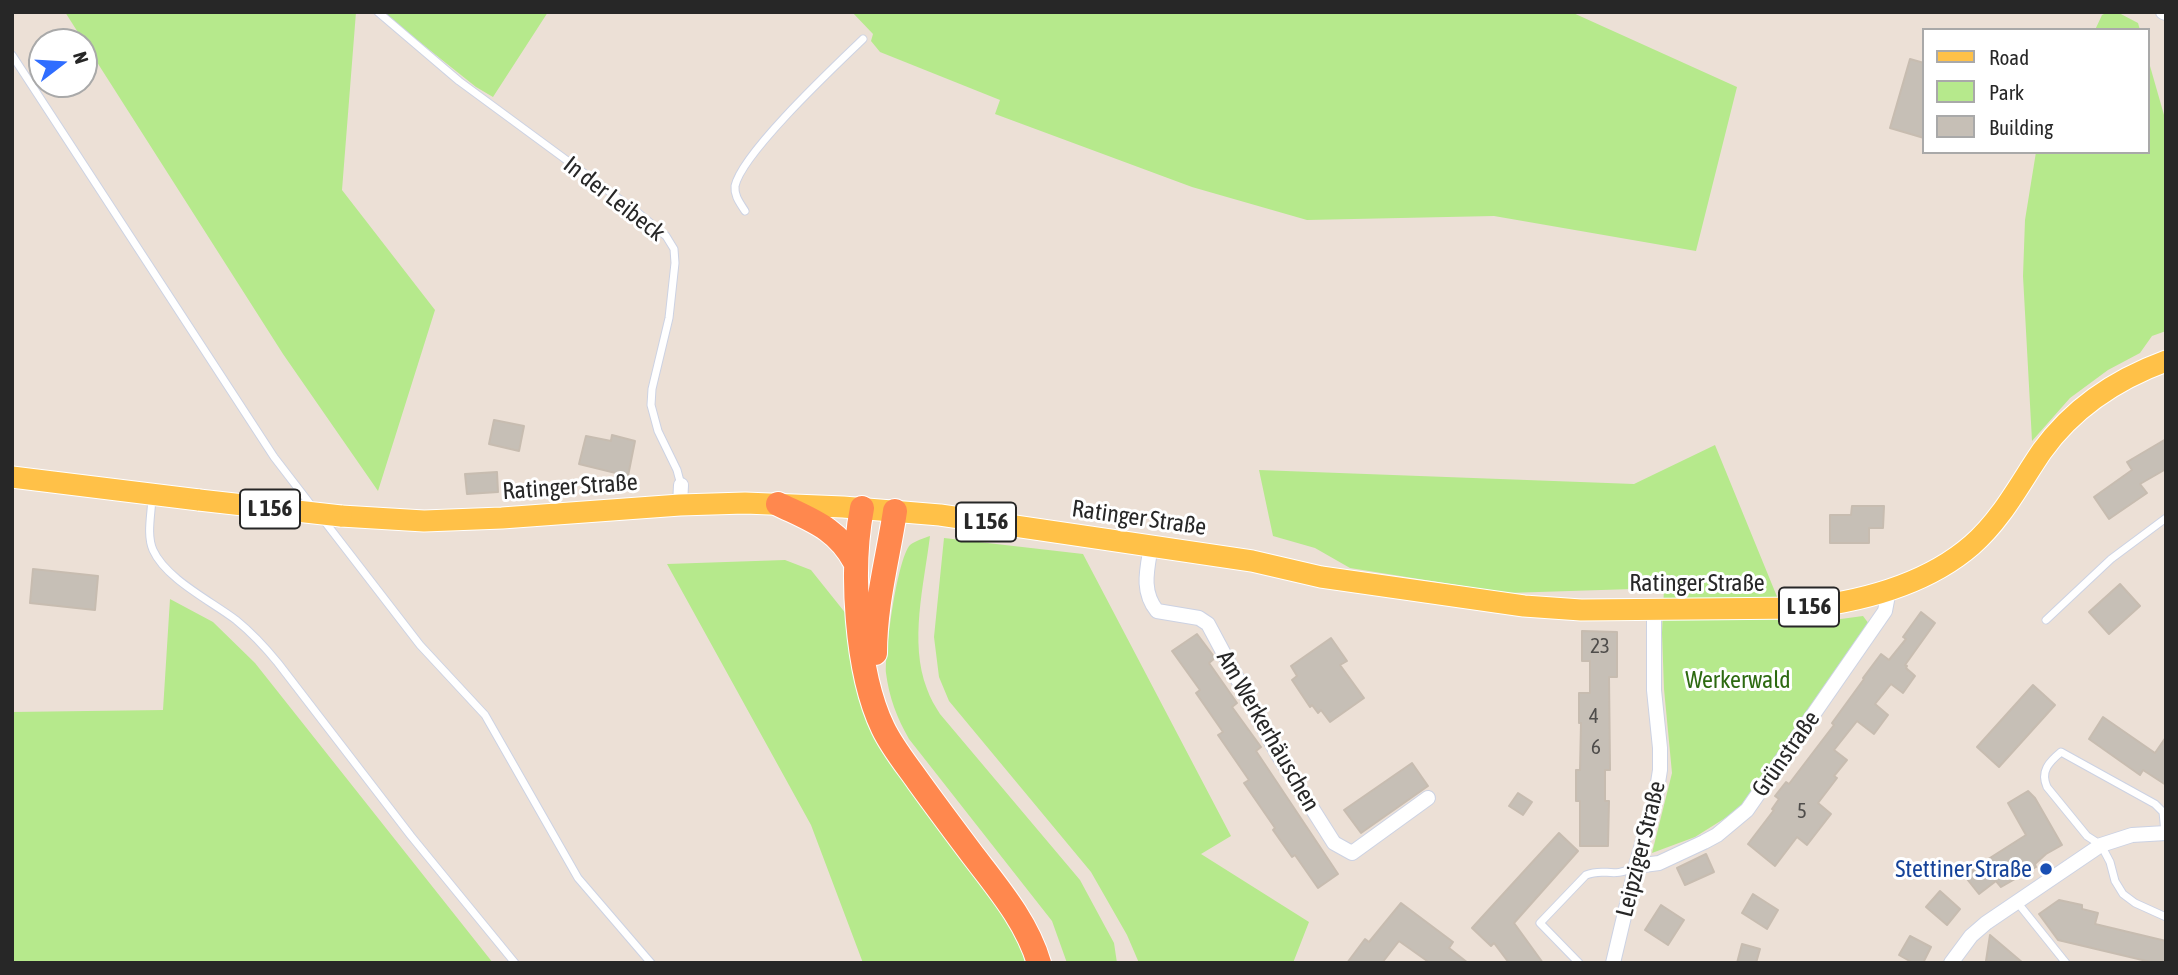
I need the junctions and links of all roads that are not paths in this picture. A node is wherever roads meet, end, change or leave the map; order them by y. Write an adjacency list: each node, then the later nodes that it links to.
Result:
1 (378, 12): 8 (lane, In der Leibeck)
2 (863, 38): 4 (lane)
3 (12, 55): 25 (lane)
4 (745, 211)
5 (2166, 361): 15 (main road, Ratinger Straße / L 156)
6 (12, 477): 7 (main road, Ratinger Straße / L 156)
7 (152, 495): 8 (main road, Ratinger Straße / L 156, bridge); 24 (lane)
8 (681, 495): 9 (main road, Ratinger Straße / L 156)
9 (778, 503): 10 (main road, Ratinger Straße / L 156); 14 (highway)
10 (862, 508): 11 (main road, Ratinger Straße / L 156); 14 (highway)
11 (895, 511): 13 (main road, Ratinger Straße / L 156); 27 (highway)
12 (2166, 518): 17 (lane)
13 (1151, 546): 16 (main road, Ratinger Straße / L 156); 18 (street, Am Werkerhäuschen)
14 (855, 562): 26 (highway)
15 (1889, 590): 16 (main road, Ratinger Straße / L 156); 21 (street, Grünstraße)
16 (1654, 610): 21 (street, Leipziger Straße)
17 (2046, 620)
18 (1428, 798)
19 (2166, 833): 20 (street); 20 (lane)
20 (2101, 845): 22 (street); 23 (lane)
21 (1636, 866): 28 (lane); 29 (street, Leipziger Straße)
22 (2016, 902): 30 (street); 31 (lane)
23 (2166, 917)
24 (515, 963)
25 (651, 963)
26 (1039, 963)
27 (1049, 963)
28 (1579, 963)
29 (1614, 963)
30 (1951, 963)
31 (2066, 963)

